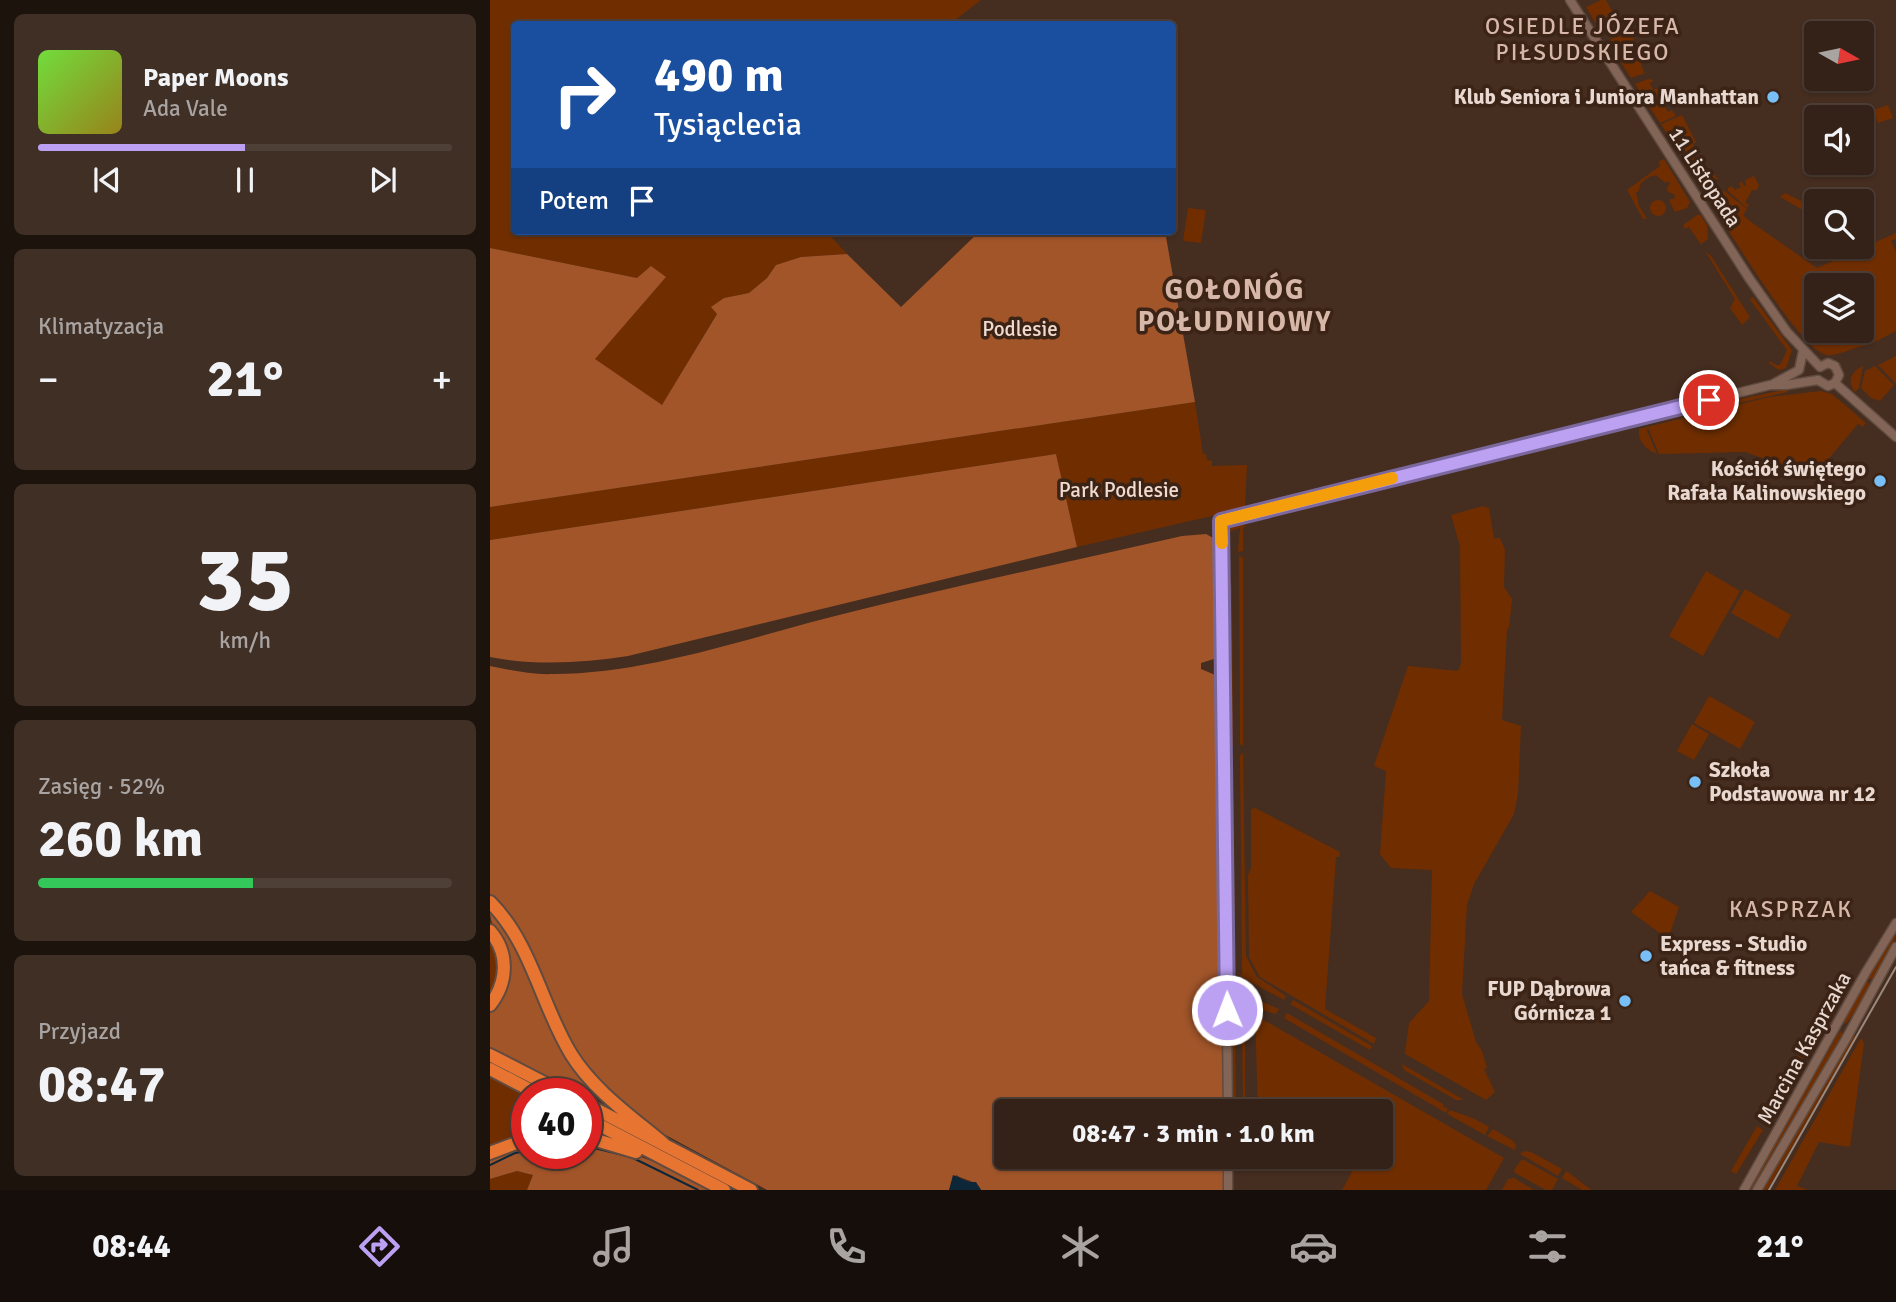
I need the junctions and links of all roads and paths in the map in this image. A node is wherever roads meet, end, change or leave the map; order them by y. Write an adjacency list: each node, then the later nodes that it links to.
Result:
1 (1570, 0): 2 (street, 11 Listopada)
2 (1803, 351): 3 (street, 11 Listopada); 6 (street)
3 (1820, 367): 4 (street); 5 (street)
4 (1818, 380): 5 (street); 6 (street)
5 (1835, 383): 7 (street)
6 (1770, 385): 19 (street)
7 (1896, 437)
8 (490, 902): 23 (highway)
9 (1896, 923): 13 (street, Marcina Kasprzaka)
10 (490, 931): 12 (highway)
11 (1896, 947): 14 (street, Marcina Kasprzaka)
12 (490, 1004)
13 (1839, 1024): 14 (street); 31 (street, Marcina Kasprzaka)
14 (1851, 1029): 32 (street, Marcina Kasprzaka)
15 (490, 1055): 17 (highway)
16 (490, 1069): 18 (highway)
17 (535, 1078)
18 (511, 1080)
19 (1228, 1099)
20 (602, 1112): 23 (highway)
21 (602, 1127): 26 (highway)
22 (602, 1141): 26 (highway)
23 (664, 1144): 29 (highway)
24 (511, 1145): 25 (highway)
25 (490, 1153)
26 (678, 1167): 28 (highway)
27 (1228, 1169): 30 (street)
28 (724, 1190)
29 (751, 1190)
30 (1228, 1190)
31 (1744, 1190)
32 (1757, 1190)

